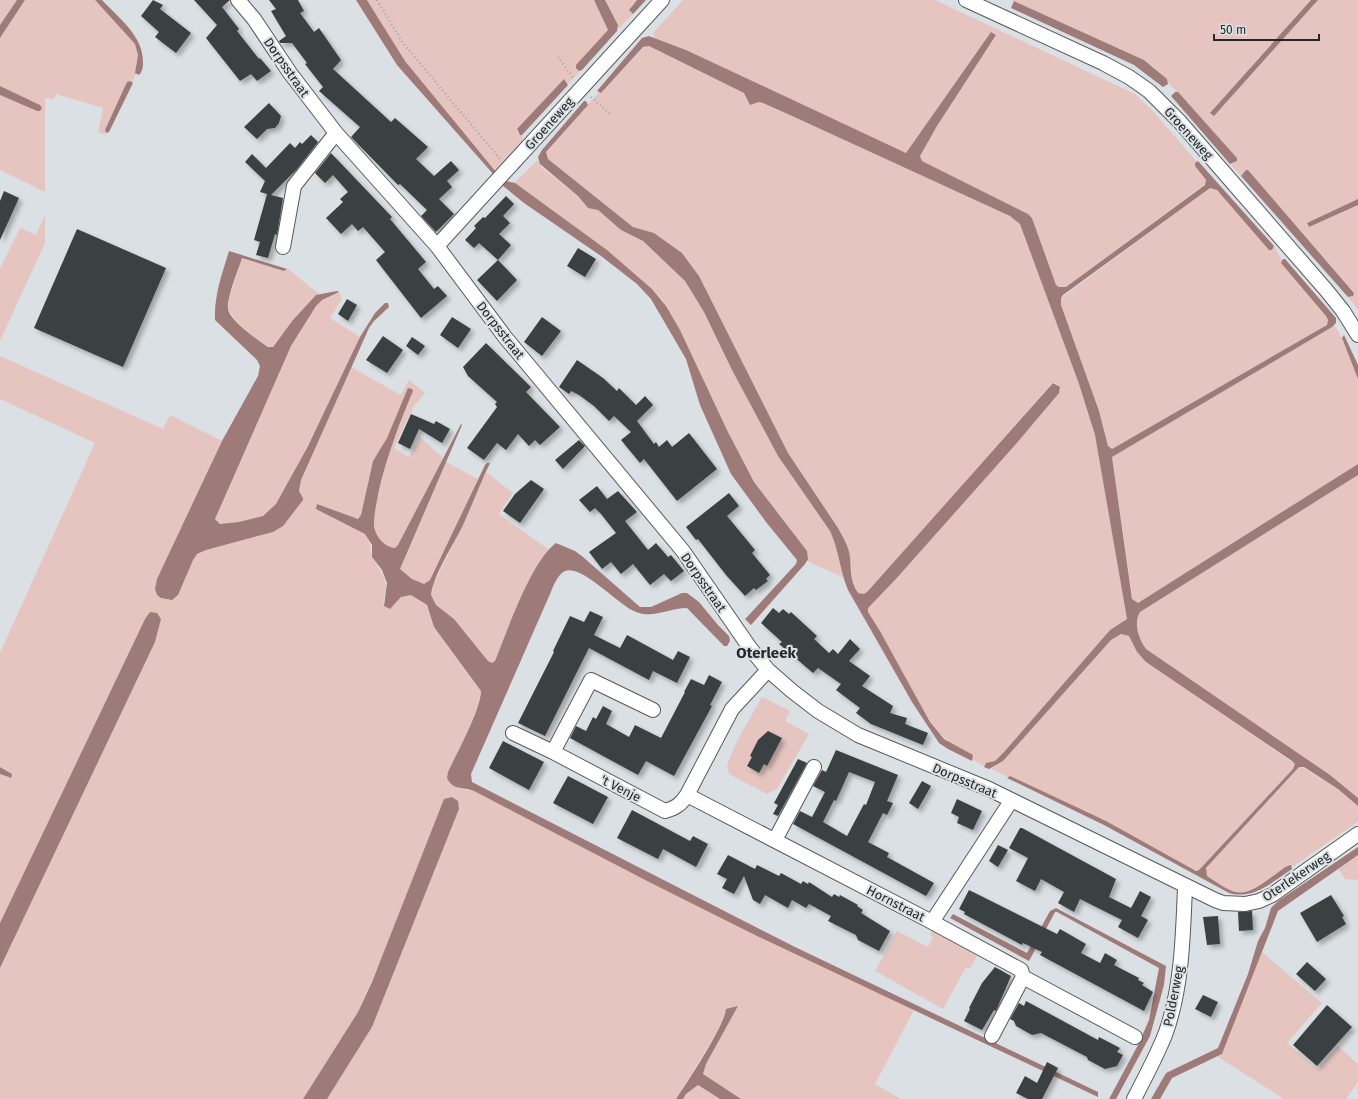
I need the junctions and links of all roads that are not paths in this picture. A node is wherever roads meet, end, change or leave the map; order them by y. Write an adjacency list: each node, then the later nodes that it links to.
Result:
1 (238, 0): 4 (street, Dorpsstraat)
2 (662, 0): 5 (street, Groeneweg)
3 (966, 0): 7 (street, Groeneweg)
4 (336, 134): 5 (street, Dorpsstraat); 6 (street)
5 (437, 246): 8 (street, Dorpsstraat)
6 (283, 247)
7 (1358, 335)
8 (768, 670): 13 (street, 't Venje); 14 (street, Dorpsstraat)
9 (653, 710): 11 (street)
10 (513, 733): 11 (street, 't Venje)
11 (553, 752): 13 (street, 't Venje)
12 (814, 767): 16 (street)
13 (687, 795): 16 (street, Hornstraat)
14 (1011, 801): 17 (street, Dorpsstraat); 18 (street, Hornstraat)
15 (1358, 834): 17 (street, Oterlekerweg)
16 (775, 840): 18 (street, Hornstraat)
17 (1185, 887): 22 (street, Polderweg)
18 (932, 922): 19 (street)
19 (1023, 977): 20 (street); 21 (street)
20 (992, 1036)
21 (1135, 1037)
22 (1134, 1099)

